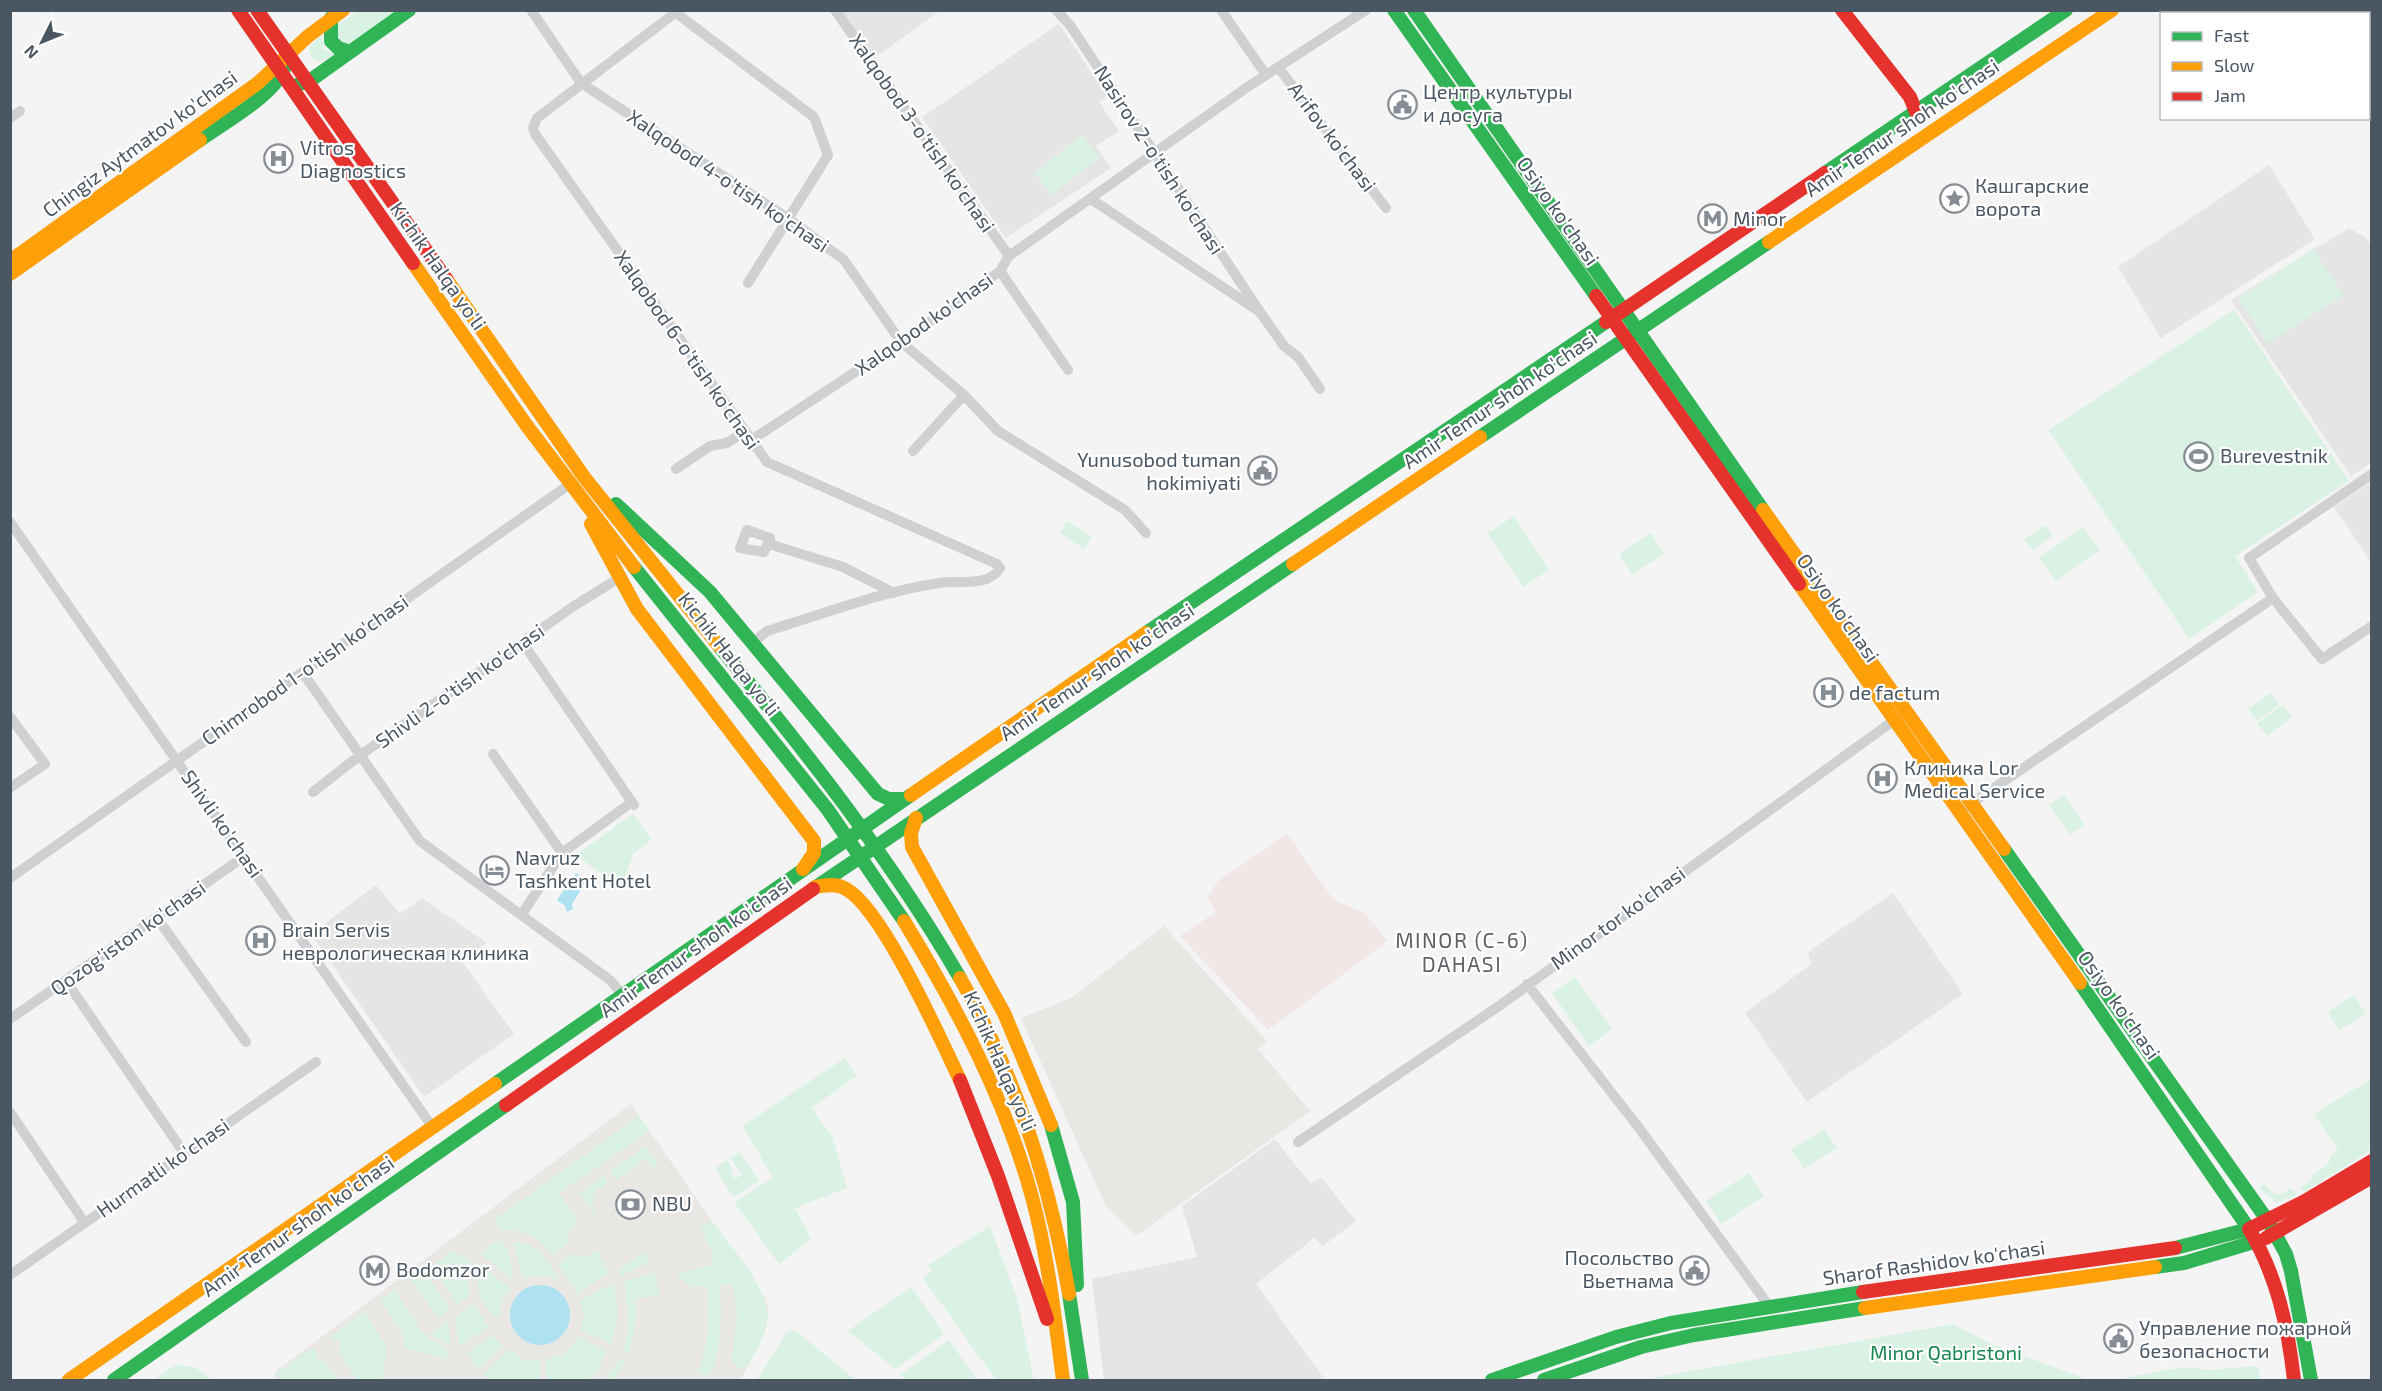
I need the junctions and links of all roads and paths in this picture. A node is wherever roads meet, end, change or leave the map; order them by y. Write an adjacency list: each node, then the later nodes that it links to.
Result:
1 (238, 10): 23 (main road, Kichik Halqa yo'li)
2 (256, 10): 20 (main road, Kichik Halqa yo'li)
3 (410, 10): 19 (main road)
4 (531, 10): 25 (street, Xalqobod 4-o'tish ko'chasi)
5 (835, 10): 34 (street, Xalqobod 3-o'tish ko'chasi)
6 (1056, 10): 17 (street, Nasirov 2-o'tish ko'chasi)
7 (1061, 10): 17 (street)
8 (1221, 10): 22 (street)
9 (1366, 10): 21 (street, Xalqobod ko'chasi)
10 (1394, 10): 41 (main road, Osiyo ko'chasi)
11 (1842, 10): 27 (main road)
12 (2067, 10): 18 (main road); 27 (main road, Amir Temur shoh ko'chasi)
13 (2112, 10): 18 (main road, Amir Temur shoh ko'chasi)
14 (678, 12): 25 (street); 33 (street)
15 (1418, 12): 40 (main road, Osiyo ko'chasi)
16 (337, 14): 19 (main road); 20 (main road, Chingiz Aytmatov ko'chasi)
17 (1070, 25): 30 (street, Nasirov 2-o'tish ko'chasi)
18 (2083, 30): 29 (main road, Amir Temur shoh ko'chasi)
19 (350, 52): 24 (main road)
20 (288, 54): 23 (main road, Chingiz Aytmatov ko'chasi); 24 (main road, Kichik Halqa yo'li)
21 (1278, 67): 22 (street, Xalqobod ko'chasi); 32 (street, Arifov ko‘chasi)
22 (1266, 75): 30 (street, Xalqobod ko'chasi)
23 (283, 76): 24 (main road); 35 (main road, Chingiz Aytmatov ko'chasi); 37 (main road, Chingiz Aytmatov ko'chasi); 55 (main road, Kichik Halqa yo'li)
24 (308, 82): 54 (main road, Kichik Halqa yo'li)
25 (581, 83): 33 (street, Xalqobod 4-o'tish ko'chasi); 48 (street, Xalqobod 6-o'tish ko'chasi)
26 (20, 111): 28 (street)
27 (1916, 112): 29 (main road); 40 (main road, Amir Temur shoh ko'chasi)
28 (10, 118)
29 (1928, 135): 42 (main road, Amir Temur shoh ko'chasi)
30 (1154, 153): 31 (street, Xalqobod ko'chasi); 39 (street, Nasirov 2-o'tish ko'chasi)
31 (1091, 199): 34 (street, Xalqobod ko'chasi); 39 (street)
32 (1386, 208)
33 (789, 219): 38 (street); 44 (street, Xalqobod 4-o'tish ko'chasi)
34 (1009, 256): 36 (street, Xalqobod ko'chasi)
35 (10, 261)
36 (1000, 271): 44 (street, Xalqobod ko'chasi); 45 (street)
37 (10, 274)
38 (748, 284)
39 (1260, 312): 46 (street)
40 (1623, 312): 41 (main road, Amir Temur shoh ko'chasi); 42 (main road, Osiyo ko'chasi)
41 (1611, 320): 43 (main road, Osiyo ko'chasi); 49 (main road, Amir Temur shoh ko'chasi)
42 (1637, 331): 43 (main road, Amir Temur shoh ko'chasi); 68 (main road, Osiyo ko'chasi)
43 (1624, 339): 51 (main road, Amir Temur shoh ko'chasi); 71 (main road, Osiyo ko'chasi)
44 (901, 342): 47 (street, Xalqobod 4-o'tish ko'chasi); 48 (street, Xalqobod ko'chasi)
45 (1068, 370)
46 (1320, 389)
47 (964, 395): 50 (street); 57 (street, Xalqobod 4-o'tish ko'chasi)
48 (747, 436): 52 (street, Xalqobod ko'chasi); 60 (street, Xalqobod 6-o'tish ko'chasi)
49 (1434, 438): 51 (main road); 65 (main road, Amir Temur shoh ko'chasi)
50 (914, 451)
51 (1450, 457): 67 (main road, Amir Temur shoh ko'chasi)
52 (676, 469)
53 (2372, 474): 61 (street)
54 (583, 475): 63 (main road); 116 (main road, Kichik Halqa yo'li)
55 (570, 484): 59 (main road); 66 (street, Chimrobod 1-o'tish ko'chasi); 117 (main road, Kichik Halqa yo'li)
56 (10, 522): 74 (street, Shivli ko'chasi)
57 (1146, 533)
58 (769, 544): 60 (street)
59 (615, 582): 64 (street, Shivli 2-o'tish ko'chasi); 75 (main road)
60 (894, 593): 63 (street)
61 (2273, 598): 62 (street); 80 (street)
62 (2372, 626)
63 (752, 643): 70 (main road)
64 (522, 644): 73 (street, Shivli 2-o'tish ko'chasi); 84 (street)
65 (1091, 670): 67 (main road); 79 (main road, Amir Temur shoh ko'chasi)
66 (303, 672): 73 (street); 74 (street, Chimrobod 1-o'tish ko'chasi)
67 (1105, 690): 82 (main road, Amir Temur shoh ko'chasi)
68 (1906, 712): 71 (street, Minor tor ko'chasi); 80 (main road, Osiyo ko'chasi)
69 (10, 717): 77 (street)
70 (812, 719): 75 (main road); 76 (main road)
71 (1893, 721): 81 (main road, Osiyo ko'chasi); 96 (street, Minor tor ko'chasi)
72 (493, 754): 84 (street)
73 (359, 756): 78 (street, Shivli 2-o'tish ko'chasi); 91 (street)
74 (176, 759): 85 (street, Shivli ko'chasi); 88 (street, Chimrobod 1-o'tish ko'chasi)
75 (755, 762): 83 (main road)
76 (862, 776): 79 (main road); 83 (main road)
77 (10, 789)
78 (313, 792)
79 (903, 799): 86 (main road, Amir Temur shoh ko'chasi)
80 (1971, 804): 81 (street); 109 (main road, Osiyo ko'chasi)
81 (1959, 813): 111 (main road, Osiyo ko'chasi)
82 (916, 818): 87 (main road); 89 (main road, Amir Temur shoh ko'chasi)
83 (801, 823): 86 (main road)
84 (562, 853): 91 (street)
85 (245, 856): 92 (street, Qozog'iston ko'chasi); 104 (street, Shivli ko'chasi)
86 (803, 869): 97 (main road, Amir Temur shoh ko'chasi)
87 (929, 876): 90 (main road); 93 (main road)
88 (10, 878)
89 (815, 887): 90 (main road); 102 (main road, Amir Temur shoh ko'chasi)
90 (862, 904): 94 (main road)
91 (522, 914): 97 (street)
92 (157, 918): 95 (street, Qozog'iston ko'chasi); 99 (street)
93 (964, 937): 94 (main road); 116 (main road)
94 (905, 970): 117 (main road)
95 (66, 981): 98 (street, Qozog'iston ko'chasi); 106 (street)
96 (1527, 984): 105 (street, Minor tor ko'chasi); 115 (street)
97 (623, 995): 101 (main road, Amir Temur shoh ko'chasi)
98 (10, 1019)
99 (246, 1042)
100 (316, 1062): 106 (street, Hurmatli ko'chasi)
101 (486, 1091): 102 (main road); 104 (main road, Amir Temur shoh ko'chasi)
102 (499, 1109): 119 (main road, Amir Temur shoh ko'chasi)
103 (10, 1112): 110 (street)
104 (433, 1128): 118 (main road, Amir Temur shoh ko'chasi)
105 (1298, 1143)
106 (184, 1153): 110 (street, Hurmatli ko'chasi)
107 (2372, 1161): 109 (main road, Sharof Rashidov ko'chasi)
108 (2372, 1177): 112 (main road, Sharof Rashidov ko'chasi)
109 (2268, 1221): 111 (main road, Sharof Rashidov ko'chasi); 112 (main road, Osiyo ko'chasi)
110 (84, 1222): 114 (street, Hurmatli ko'chasi)
111 (2249, 1229): 113 (main road, Osiyo ko'chasi); 115 (main road, Sharof Rashidov ko'chasi)
112 (2275, 1234): 113 (main road, Sharof Rashidov ko'chasi); 125 (main road, Osiyo ko'chasi)
113 (2257, 1241): 123 (main road, Sharof Rashidov ko'chasi); 124 (main road, Osiyo ko'chasi)
114 (10, 1275)
115 (1769, 1306): 122 (main road, Sharof Rashidov ko'chasi)
116 (1078, 1348): 121 (main road, Kichik Halqa yo'li)
117 (1060, 1356): 120 (main road, Kichik Halqa yo'li)
118 (69, 1380)
119 (114, 1380)
120 (1063, 1380)
121 (1082, 1380)
122 (1492, 1380)
123 (1544, 1380)
124 (2294, 1380)
125 (2311, 1380)

